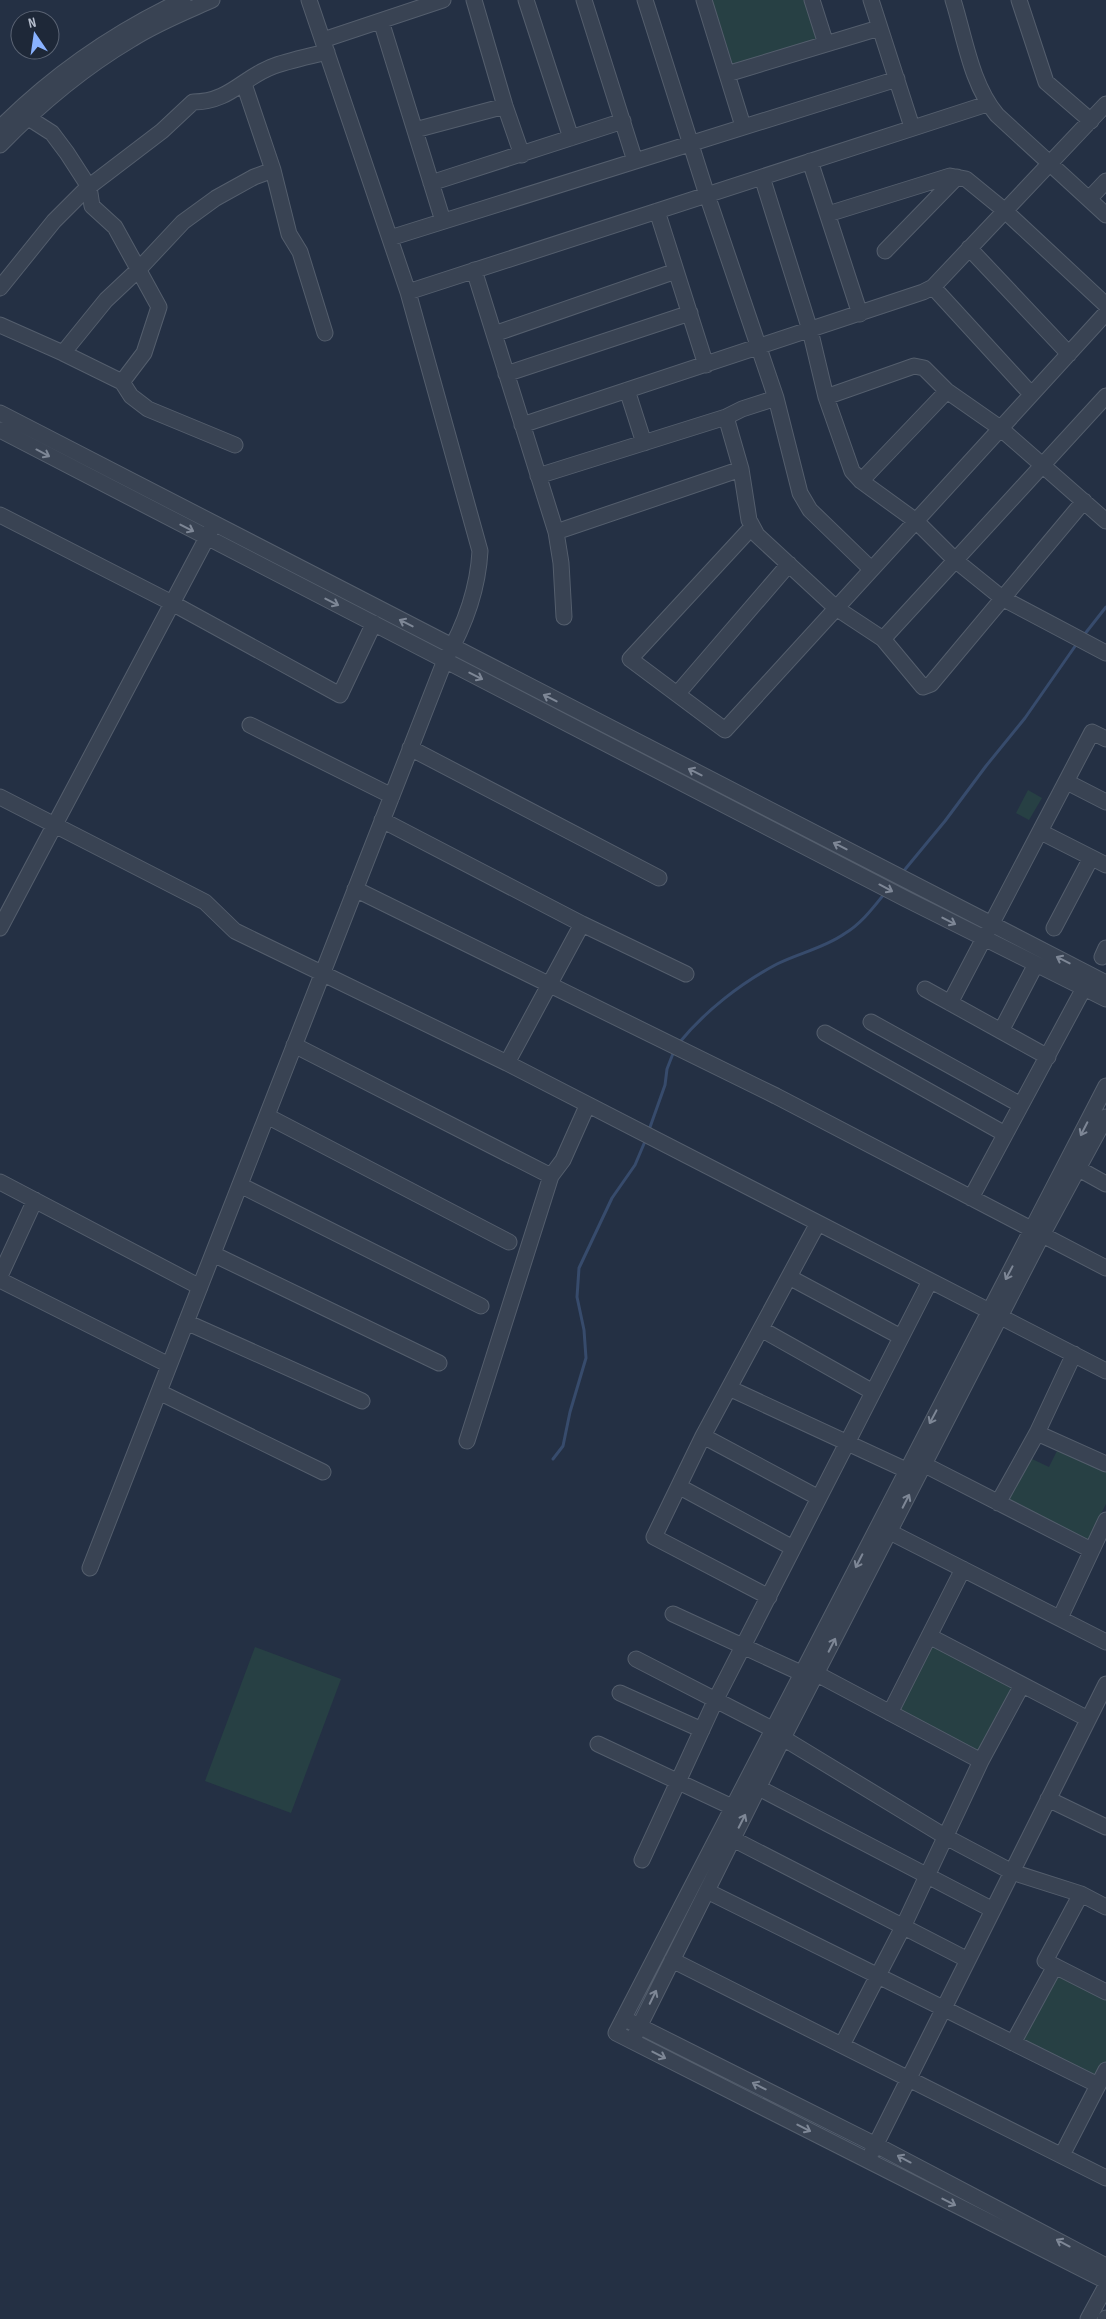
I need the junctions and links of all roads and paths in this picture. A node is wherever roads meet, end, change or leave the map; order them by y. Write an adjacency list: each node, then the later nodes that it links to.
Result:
1 (183, 0): 18 (street)
2 (212, 0): 18 (street)
3 (309, 0): 17 (street)
4 (443, 0): 14 (street)
5 (474, 0): 24 (street)
6 (526, 0): 32 (street)
7 (584, 0): 26 (street)
8 (645, 0): 34 (street)
9 (704, 0): 19 (street)
10 (812, 0): 16 (street)
11 (871, 0): 15 (street)
12 (1018, 0): 27 (street)
13 (956, 1): 22 (street)
14 (382, 21): 17 (street); 31 (street)
15 (880, 28): 16 (street); 20 (street)
16 (826, 44): 19 (street)
17 (325, 46): 21 (street); 52 (street)
18 (106, 48): 25 (street); 30 (street)
19 (727, 74): 28 (street)
20 (897, 79): 28 (street); 29 (street)
21 (244, 84): 39 (street); 44 (street)
22 (988, 104): 29 (street); 38 (street)
23 (1106, 104): 27 (street)
24 (505, 106): 31 (street); 35 (street)
25 (27, 117): 33 (street); 44 (street)
26 (623, 121): 32 (street); 36 (street)
27 (1091, 121): 38 (street)
28 (743, 126): 34 (street)
29 (912, 127): 37 (street)
30 (0, 128)
31 (415, 130): 43 (street)
32 (571, 138): 35 (street)
33 (0, 144)
34 (691, 144): 36 (street); 45 (street)
35 (522, 155): 43 (street)
36 (635, 161): 51 (street)
37 (810, 161): 40 (street); 49 (street)
38 (1048, 163): 46 (street); 47 (street)
39 (272, 170): 55 (street); 67 (street)
40 (762, 177): 45 (street); 66 (street)
41 (957, 177): 47 (street); 49 (street); 54 (street)
42 (1106, 181): 46 (street)
43 (431, 183): 51 (street)
44 (88, 187): 55 (street); 59 (street)
45 (707, 195): 48 (street); 69 (street)
46 (1089, 199): 50 (street)
47 (1004, 210): 53 (street); 61 (street)
48 (657, 211): 56 (street); 57 (street)
49 (828, 214): 64 (street)
50 (1106, 215)
51 (443, 222): 52 (street)
52 (390, 238): 60 (street)
53 (969, 248): 58 (street); 71 (street)
54 (885, 251)
55 (139, 269): 70 (street); 74 (street)
56 (474, 270): 60 (street); 68 (street)
57 (676, 270): 63 (street); 68 (street)
58 (933, 287): 64 (street); 77 (street)
59 (0, 288)
60 (408, 292): 108 (street)
61 (1106, 305)
62 (1106, 312): 71 (street)
63 (690, 313): 72 (street); 73 (street)
64 (860, 314): 66 (street)
65 (0, 325): 70 (street)
66 (810, 330): 69 (street); 79 (street)
67 (325, 333)
68 (494, 334): 73 (street)
69 (758, 347): 72 (street); 80 (street)
70 (63, 353): 74 (street)
71 (1069, 354): 77 (street)
72 (706, 364): 75 (street)
73 (506, 374): 83 (street)
74 (122, 382): 87 (street)
75 (627, 390): 83 (street); 86 (street)
76 (947, 391): 79 (street); 84 (street); 91 (street)
77 (1031, 394): 84 (street)
78 (1106, 396): 88 (street)
79 (826, 397): 91 (street)
80 (776, 398): 82 (street); 101 (street)
81 (0, 414): 97 (street)
82 (726, 417): 86 (street); 89 (street)
83 (522, 424): 90 (street)
84 (1000, 428): 88 (street); 95 (street)
85 (0, 430): 97 (street, one-way to 97)
86 (644, 443): 90 (street)
87 (235, 444)
88 (1042, 465): 92 (street); 99 (street)
89 (741, 469): 96 (street); 98 (street)
90 (538, 476): 98 (street)
91 (861, 481): 95 (street)
92 (1084, 501): 93 (street); 102 (street)
93 (1103, 513)
94 (0, 515): 103 (street)
95 (916, 521): 99 (street); 101 (street)
96 (752, 527): 100 (street); 110 (street)
97 (210, 531): 103 (street); 106 (street, one-way to 106); 108 (street, one-way to 97)
98 (556, 532): 105 (street)
99 (955, 560): 102 (street); 107 (street)
100 (789, 564): 104 (street); 110 (street)
101 (871, 569): 104 (street)
102 (1002, 598): 107 (street); 109 (street)
103 (172, 603): 106 (street); 119 (street)
104 (836, 608): 107 (street); 110 (street)
105 (564, 617)
106 (374, 623): 108 (street)
107 (883, 639)
108 (448, 653): 113 (street); 126 (street, one-way to 108); 129 (street, one-way to 129)
109 (1106, 653)
110 (678, 693)
111 (250, 725): 115 (street)
112 (1106, 739): 114 (street)
113 (410, 748): 115 (street); 123 (street)
114 (1068, 782): 117 (street); 120 (street)
115 (392, 796): 118 (street)
116 (0, 797): 119 (street)
117 (1106, 802)
118 (382, 820): 124 (street); 125 (street)
119 (55, 825): 127 (street); 131 (street)
120 (1041, 832): 121 (street); 126 (street)
121 (1091, 858): 122 (street); 128 (street)
122 (1106, 865)
123 (659, 878)
124 (355, 889): 131 (street); 134 (street)
125 (582, 924): 132 (street); 134 (street)
126 (992, 924): 129 (street); 133 (street, one-way to 126)
127 (0, 928)
128 (1054, 928)
129 (985, 938): 130 (street); 138 (street)
130 (1036, 964): 135 (street); 140 (street)
131 (322, 973): 142 (street); 144 (street)
132 (686, 974)
133 (1106, 983)
134 (549, 984): 144 (street); 156 (street)
135 (1084, 988): 137 (street); 143 (street)
136 (925, 989): 138 (street)
137 (1106, 1000)
138 (950, 1003): 140 (street)
139 (871, 1022): 146 (street)
140 (1001, 1031): 143 (street)
141 (825, 1033): 150 (street)
142 (294, 1045): 148 (street); 152 (street)
143 (1048, 1057): 146 (street)
144 (507, 1063): 147 (street)
145 (1106, 1086): 159 (street, one-way to 159)
146 (1021, 1105): 150 (street)
147 (587, 1106): 152 (street); 158 (street)
148 (267, 1116): 155 (street); 160 (street)
149 (1106, 1117): 151 (street)
150 (1005, 1134): 156 (street)
151 (1079, 1169): 154 (street); 159 (street)
152 (551, 1176): 182 (street)
153 (0, 1182): 157 (street)
154 (1106, 1184)
155 (240, 1185): 161 (street); 167 (street)
156 (971, 1198): 159 (street)
157 (35, 1200): 164 (street); 166 (street)
158 (818, 1223): 163 (street); 165 (street)
159 (1037, 1232): 162 (street); 168 (street)
160 (509, 1242)
161 (213, 1254): 166 (street); 173 (street)
162 (1106, 1268)
163 (788, 1277): 170 (street); 171 (street)
164 (0, 1278): 174 (street)
165 (930, 1281): 168 (street); 171 (street)
166 (200, 1287): 169 (street)
167 (481, 1306)
168 (994, 1314): 172 (street); 185 (street); 186 (street, one-way to 186)
169 (186, 1322): 174 (street); 179 (street)
170 (761, 1329): 176 (street); 178 (street)
171 (902, 1336): 178 (street)
172 (1074, 1354): 175 (street); 180 (street)
173 (439, 1362)
174 (170, 1365): 177 (street)
175 (1106, 1371)
176 (729, 1388): 181 (street); 183 (street)
177 (159, 1392): 187 (street); 195 (street)
178 (873, 1392): 183 (street)
179 (362, 1401)
180 (1036, 1432): 184 (street); 190 (street)
181 (703, 1436): 188 (street); 189 (street)
182 (467, 1442)
183 (847, 1442): 186 (street); 189 (street)
184 (1106, 1464)
185 (925, 1465): 190 (street); 192 (street, one-way to 185)
186 (906, 1470): 204 (street, one-way to 204)
187 (323, 1472)
188 (680, 1487): 193 (street); 197 (street)
189 (819, 1498): 193 (street)
190 (998, 1503): 194 (street)
191 (1106, 1520): 194 (street)
192 (890, 1532): 196 (street); 205 (street, one-way to 192)
193 (793, 1548): 197 (street)
194 (1091, 1550): 199 (street)
195 (90, 1568)
196 (963, 1569): 199 (street); 200 (street)
197 (769, 1597): 202 (street)
198 (673, 1614): 202 (street)
199 (1060, 1618): 201 (street)
200 (929, 1636): 207 (street); 210 (street)
201 (1106, 1642)
202 (743, 1646): 204 (street); 209 (street)
203 (636, 1659): 209 (street)
204 (801, 1673): 213 (street)
205 (817, 1674): 210 (street); 213 (street)
206 (1106, 1684): 211 (street)
207 (1022, 1685): 211 (street); 215 (street)
208 (620, 1693): 212 (street)
209 (716, 1699): 212 (street); 213 (street)
210 (890, 1713): 215 (street)
211 (1088, 1719): 218 (street)
212 (702, 1730): 216 (street)
213 (778, 1733): 217 (street); 219 (street); 221 (street)
214 (598, 1744): 216 (street)
215 (982, 1761): 221 (street)
216 (679, 1780): 219 (street); 223 (street)
217 (759, 1788): 222 (street, one-way to 217); 225 (street)
218 (1048, 1799): 220 (street); 224 (street)
219 (732, 1807): 237 (street)
220 (1106, 1827)
221 (946, 1837): 224 (street); 225 (street)
222 (733, 1839): 226 (street); 230 (street)
223 (642, 1860)
224 (1012, 1872): 227 (street); 229 (street)
225 (928, 1876): 229 (street); 230 (street)
226 (706, 1891): 231 (street); 234 (street)
227 (1081, 1894): 228 (street); 233 (street)
228 (1106, 1907)
229 (993, 1910): 232 (street)
230 (903, 1927): 232 (street); 234 (street)
231 (672, 1960): 238 (street, one-way to 231); 241 (street)
232 (968, 1960): 236 (street)
233 (1055, 1966): 235 (street); 240 (street)
234 (878, 1976): 236 (street); 241 (street)
235 (1106, 1992)
236 (944, 2009): 240 (street); 243 (street)
237 (623, 2018): 238 (street); 239 (street)
238 (640, 2026): 239 (street); 245 (street, one-way to 238)
239 (632, 2041): 247 (street, one-way to 247)
240 (1013, 2043): 244 (street)
241 (842, 2045): 243 (street)
242 (1106, 2070): 244 (street)
243 (909, 2079): 245 (street); 246 (street)
244 (1098, 2086): 246 (street)
245 (876, 2145): 247 (street); 249 (street, one-way to 245)
246 (1062, 2156): 248 (street)
247 (868, 2160): 249 (street, one-way to 249)
248 (1106, 2178)
249 (1103, 2267)
250 (1106, 2286): 251 (street)
251 (1088, 2319)

